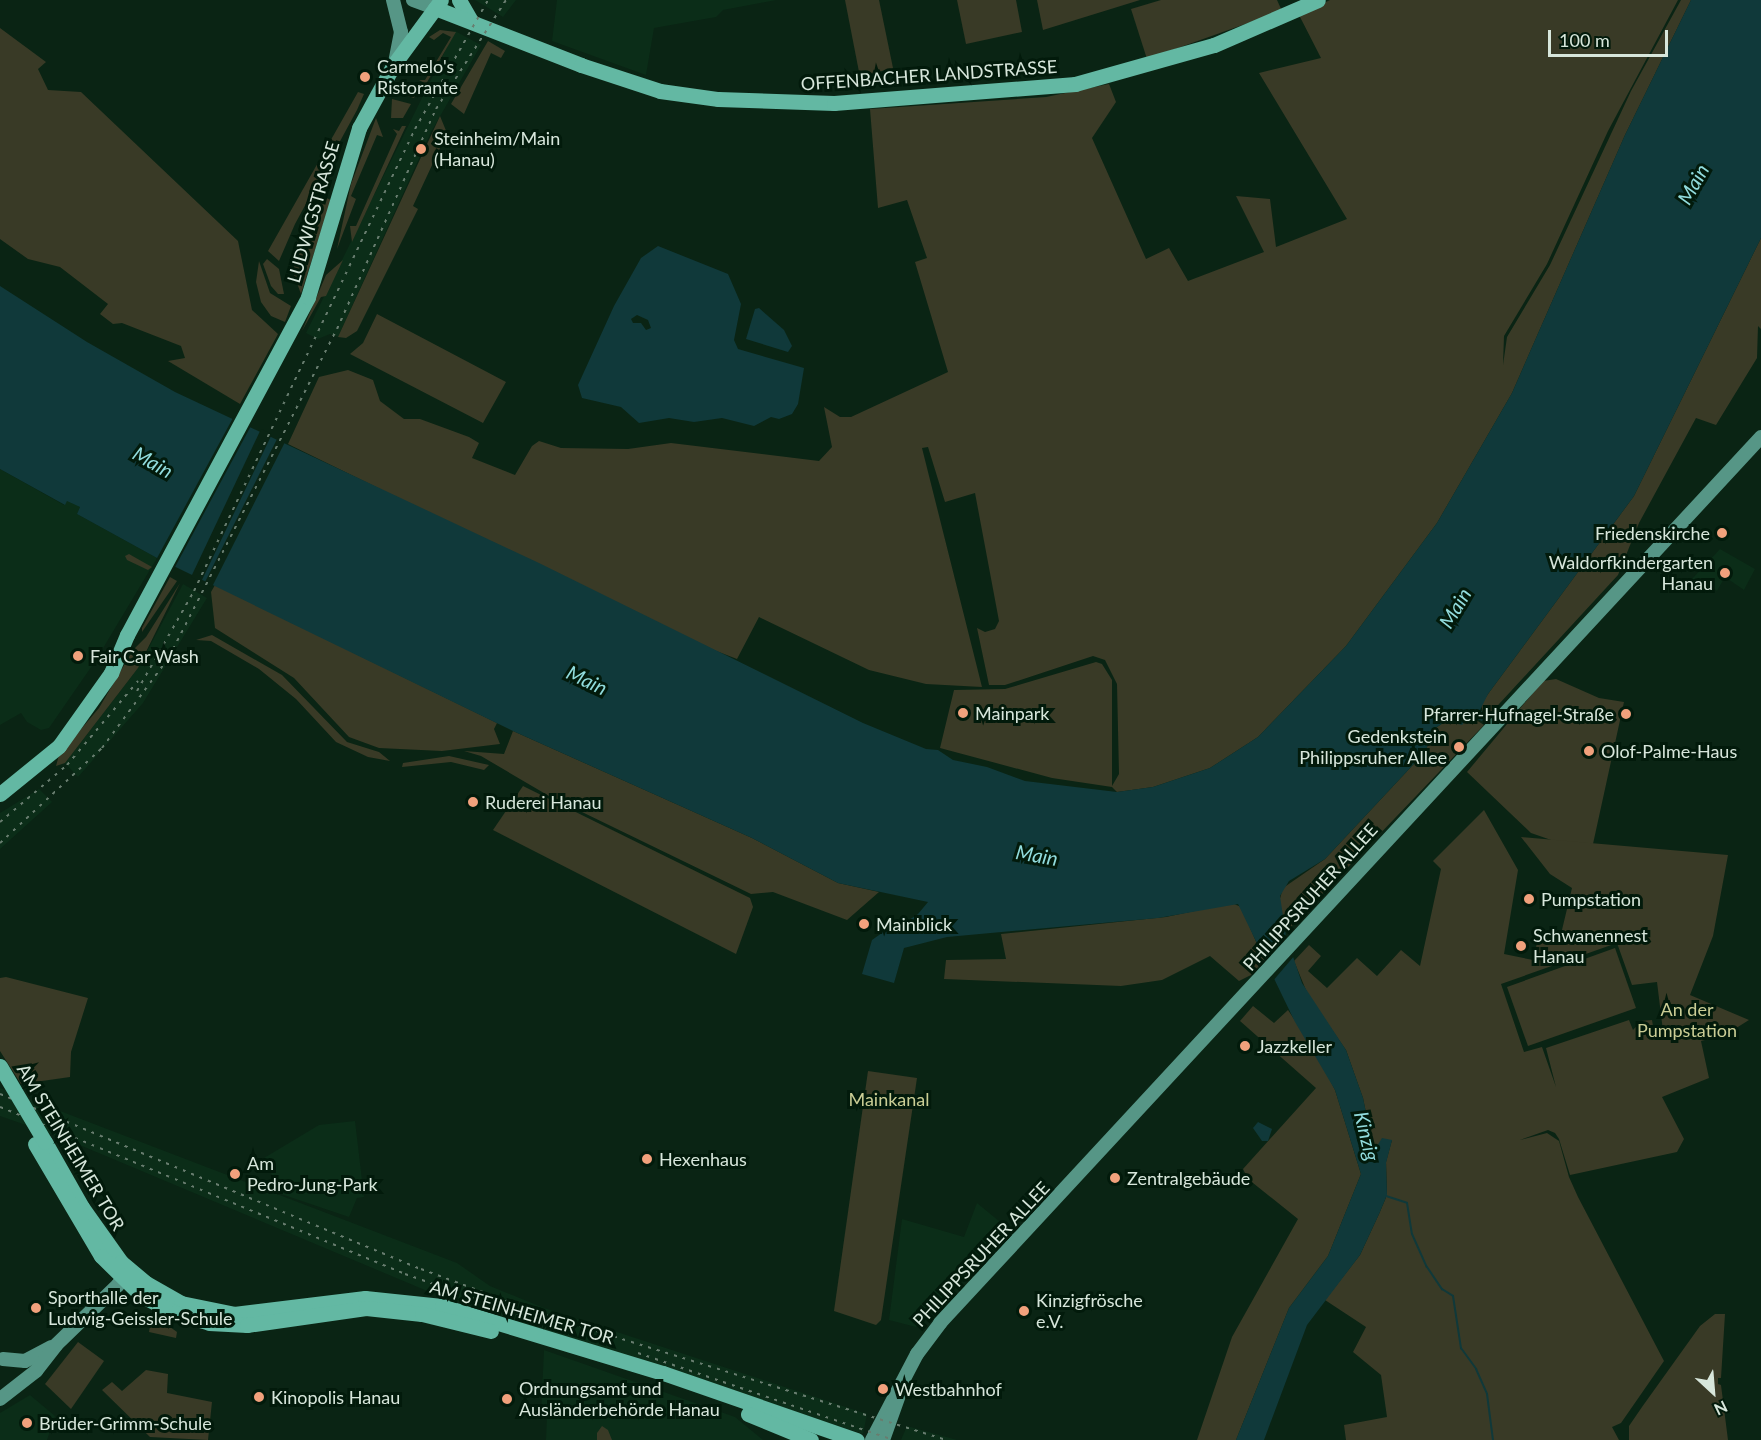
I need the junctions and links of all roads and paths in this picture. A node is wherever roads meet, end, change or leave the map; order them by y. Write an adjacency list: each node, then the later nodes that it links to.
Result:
1 (393, 0): 7 (main road)
2 (413, 0): 5 (main road)
3 (459, 0): 6 (main road)
4 (1318, 0): 6 (main road, OFFENBACHER LANDSTRASSE)
5 (438, 4): 6 (main road, OFFENBACHER LANDSTRASSE); 7 (main road, LUDWIGSTRASSE)
6 (471, 21)
7 (394, 64): 9 (main road, LUDWIGSTRASSE)
8 (1761, 437): 20 (main road, PHILIPPSRUHER ALLEE)
9 (44, 756): 10 (main road); 11 (main road)
10 (0, 783)
11 (0, 794)
12 (0, 1066): 14 (main road, AM STEINHEIMER TOR, bridge)
13 (0, 1086): 14 (main road, AM STEINHEIMER TOR)
14 (40, 1143): 15 (main road, AM STEINHEIMER TOR)
15 (125, 1274): 16 (main road, AM STEINHEIMER TOR); 17 (main road); 22 (main road, AM STEINHEIMER TOR)
16 (142, 1296): 17 (main road); 22 (main road, AM STEINHEIMER TOR)
17 (101, 1301): 18 (main road)
18 (56, 1345): 19 (main road); 21 (main road)
19 (3, 1359)
20 (899, 1390): 24 (main road); 25 (main road)
21 (0, 1399)
22 (804, 1435): 23 (main road, AM STEINHEIMER TOR)
23 (857, 1440)
24 (872, 1440)
25 (883, 1440)

